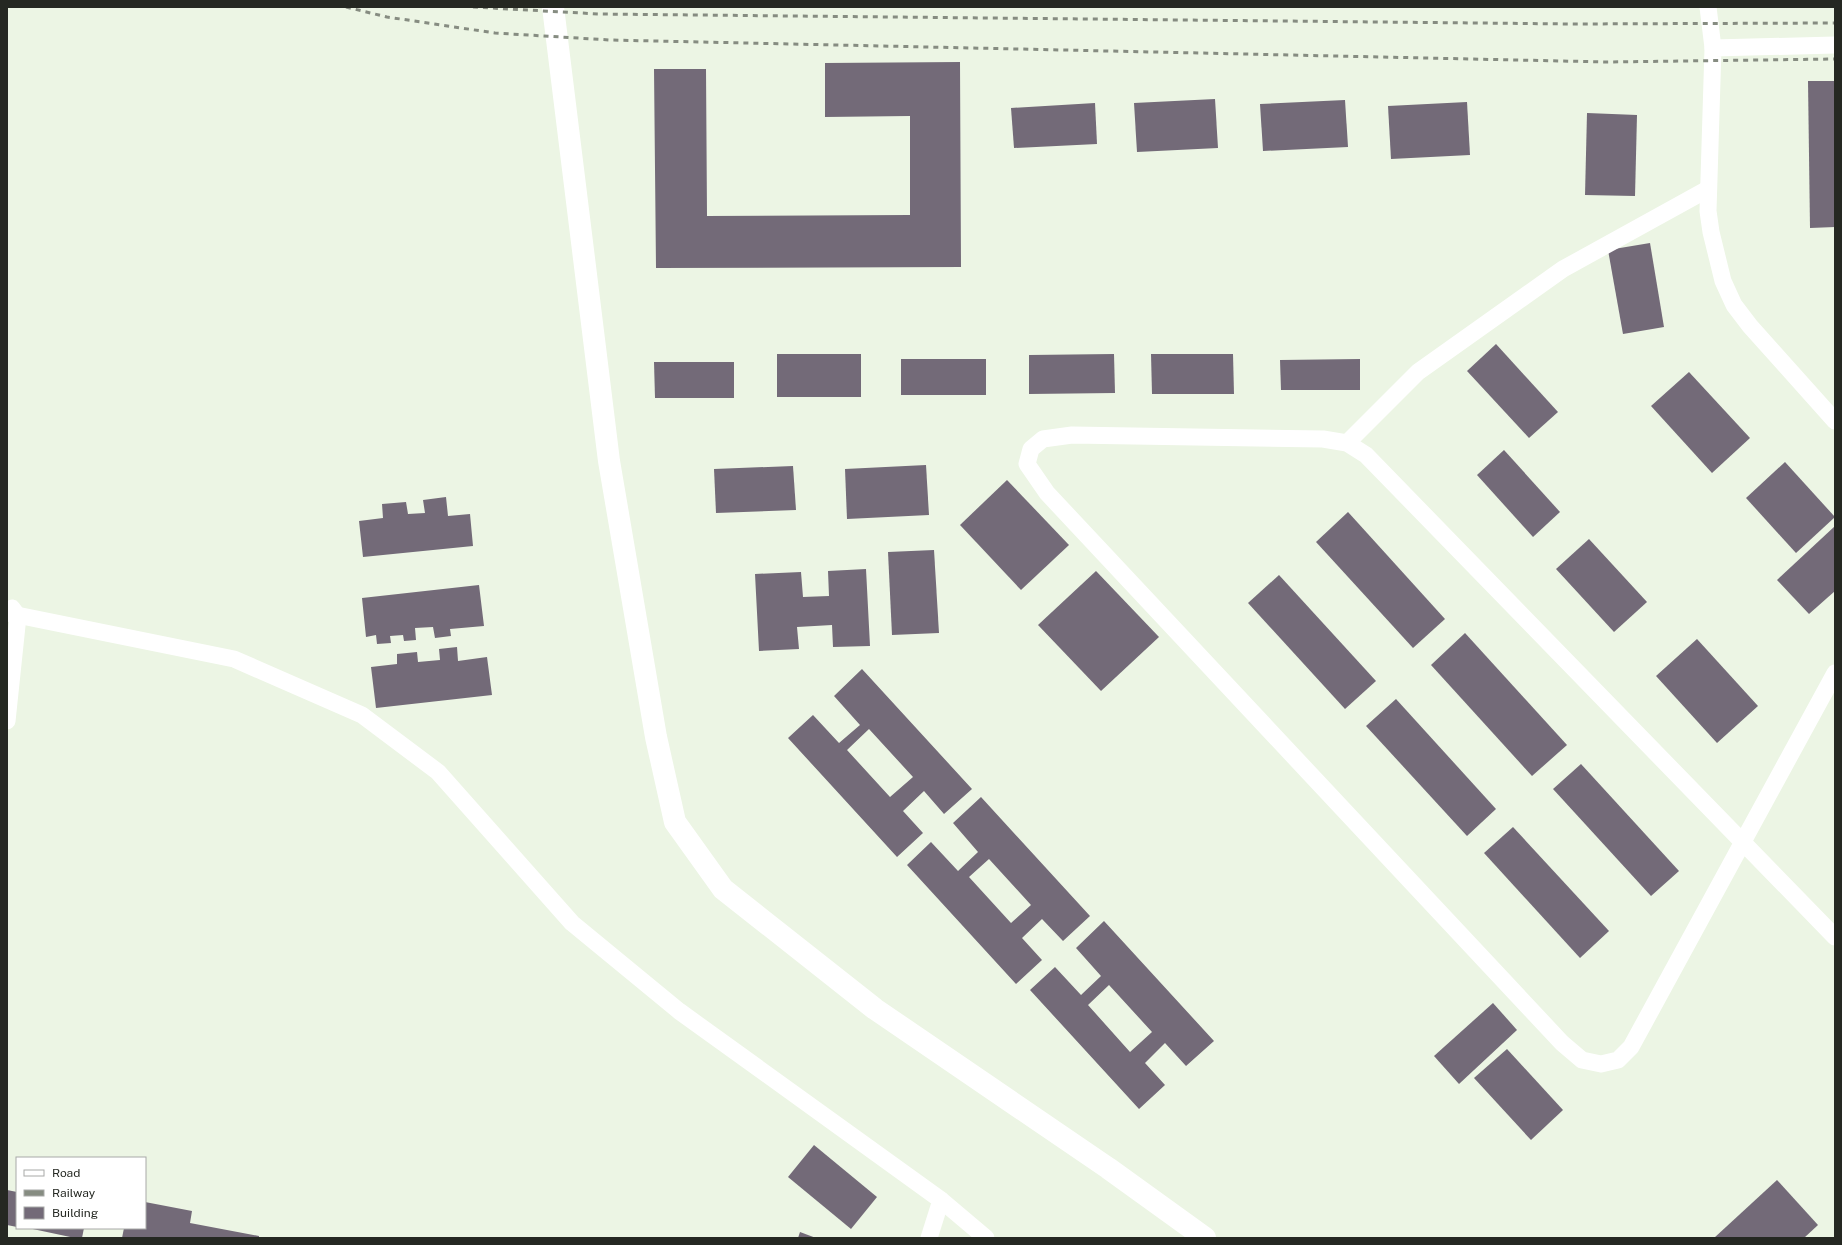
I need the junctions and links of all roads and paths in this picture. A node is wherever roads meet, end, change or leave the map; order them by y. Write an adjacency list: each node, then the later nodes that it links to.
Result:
1 (553, 7): 17 (street)
2 (1708, 7): 4 (lane)
3 (1835, 45): 4 (lane)
4 (1713, 48): 5 (lane)
5 (1708, 190): 6 (lane); 7 (lane)
6 (1835, 421)
7 (1347, 444): 12 (lane); 12 (lane)
8 (7, 601): 9 (lane)
9 (12, 614): 11 (lane); 14 (lane)
10 (1835, 673): 12 (lane)
11 (7, 721)
12 (1742, 841): 13 (lane)
13 (1835, 937)
14 (941, 1200): 15 (lane); 16 (lane)
15 (930, 1238)
16 (986, 1238)
17 (1205, 1238)

